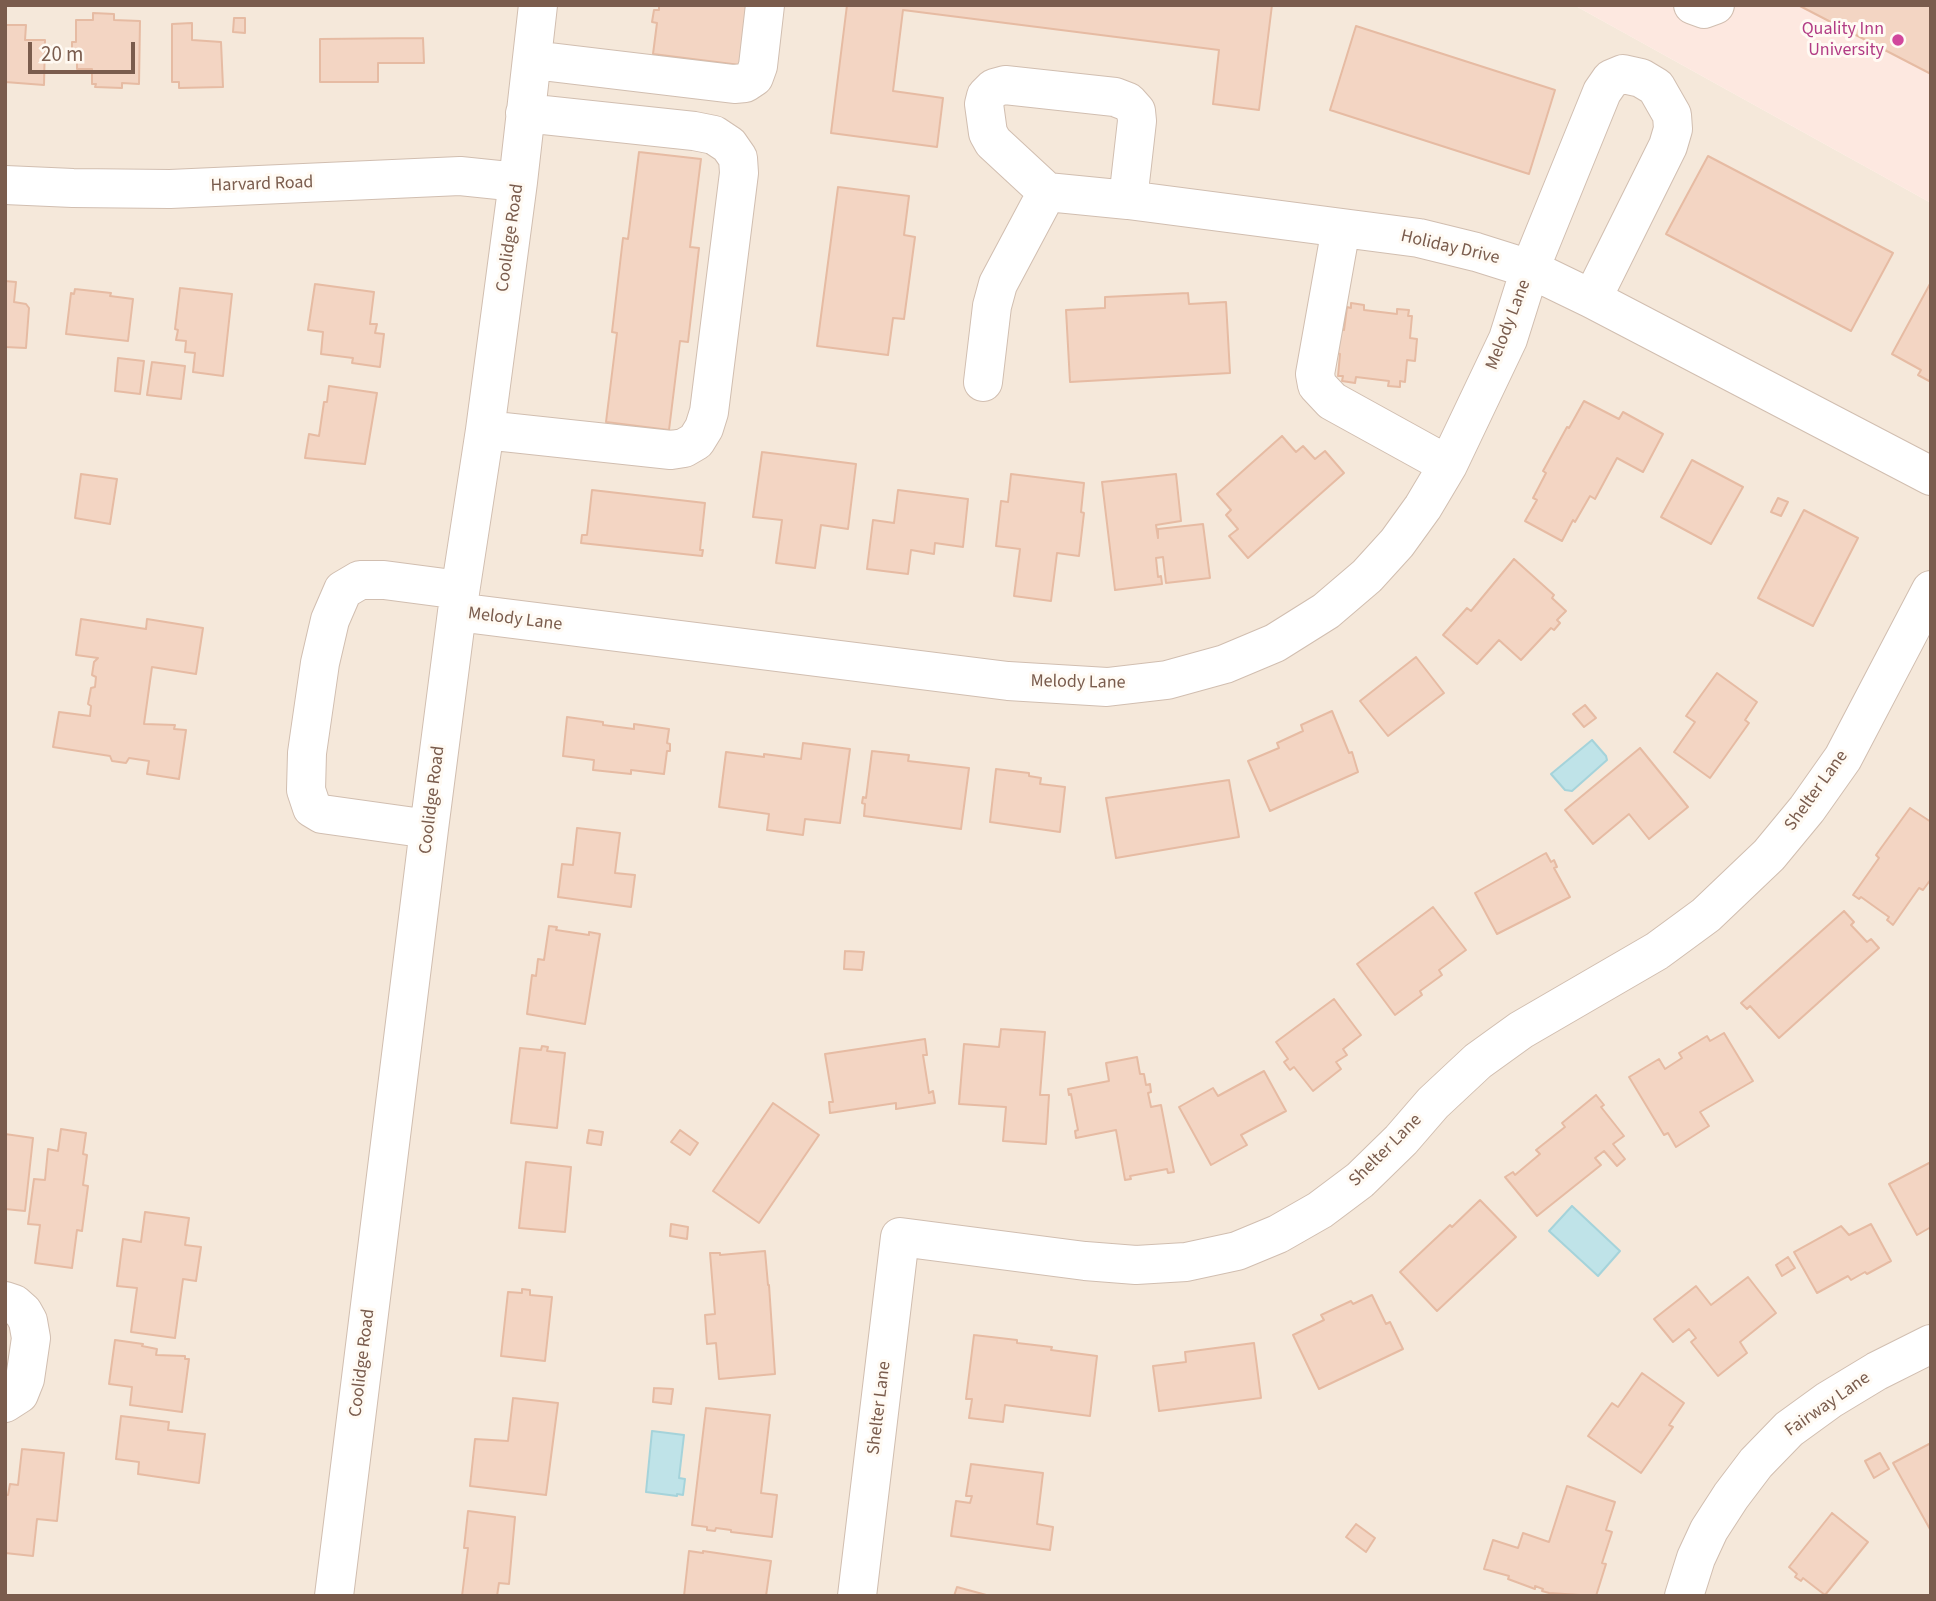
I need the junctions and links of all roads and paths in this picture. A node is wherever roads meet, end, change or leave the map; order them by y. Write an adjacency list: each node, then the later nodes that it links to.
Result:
1 (538, 5): 5 (street, Coolidge Road)
2 (765, 5): 5 (street)
3 (1693, 5): 4 (street)
4 (1715, 5)
5 (533, 60): 6 (street, Coolidge Road)
6 (526, 113): 7 (street, Coolidge Road); 15 (street)
7 (518, 182): 8 (street, Harvard Road); 15 (street, Coolidge Road)
8 (5, 185)
9 (1047, 192): 10 (street, Holiday Drive); 10 (street); 14 (street)
10 (1128, 200): 11 (street, Holiday Drive)
11 (1340, 228): 12 (street, Holiday Drive); 16 (street)
12 (1530, 269): 13 (street, Holiday Drive); 13 (street, Melody Lane); 16 (street, Melody Lane)
13 (1592, 299): 17 (street, Holiday Drive)
14 (983, 382)
15 (485, 430): 19 (street, Coolidge Road)
16 (1448, 466): 19 (street, Melody Lane)
17 (1931, 476)
18 (1931, 590): 25 (street, Shelter Lane)
19 (459, 601): 20 (street, Coolidge Road); 20 (street, Melody Lane)
20 (429, 829): 24 (street, Coolidge Road)
21 (5, 1301): 23 (street)
22 (1931, 1344): 26 (street, Fairway Lane)
23 (5, 1403)
24 (334, 1596)
25 (857, 1596)
26 (1684, 1596)

